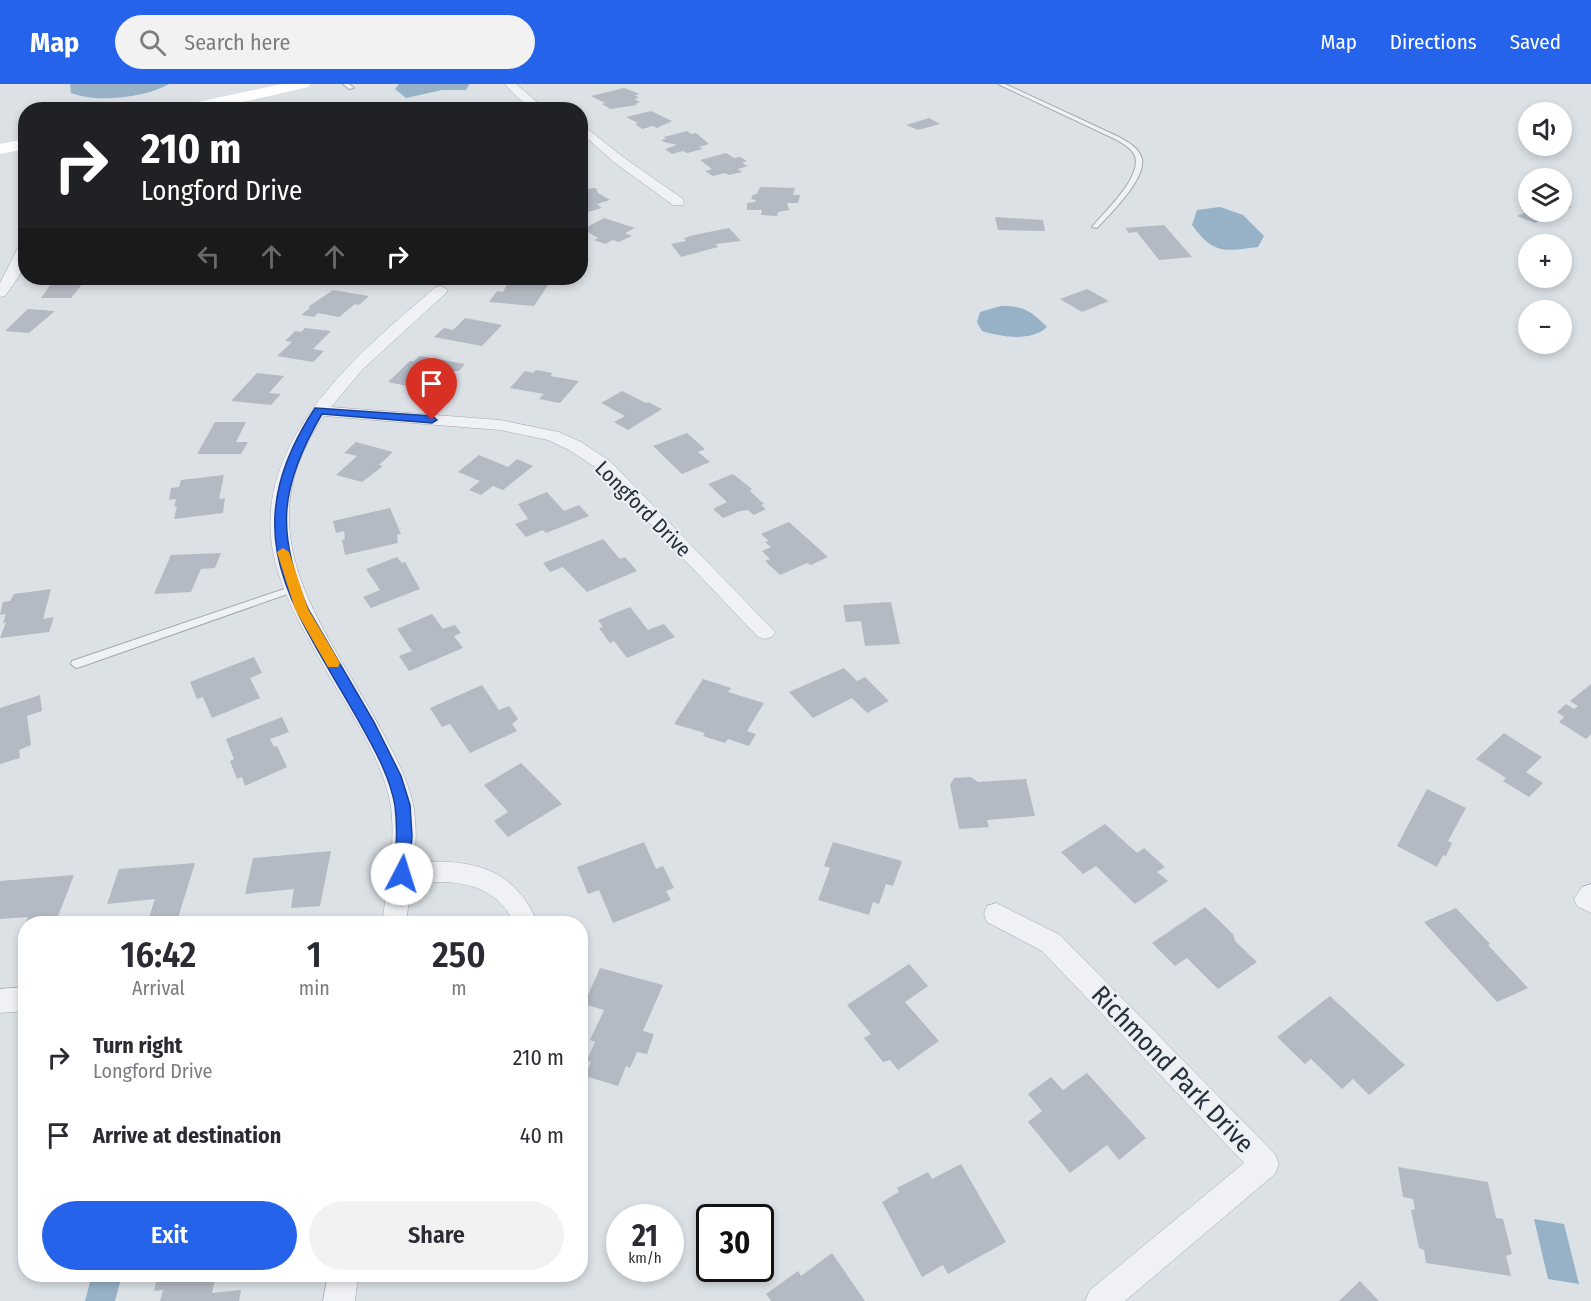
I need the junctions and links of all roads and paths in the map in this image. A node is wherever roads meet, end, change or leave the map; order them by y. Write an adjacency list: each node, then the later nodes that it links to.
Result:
1 (303, 84): 4 (main road)
2 (510, 84): 5 (street)
3 (1001, 84): 10 (lane)
4 (221, 102)
5 (531, 102)
6 (588, 133): 9 (street)
7 (18, 146): 8 (main road)
8 (0, 149)
9 (678, 202)
10 (1095, 227)
11 (18, 265): 13 (street)
12 (441, 290): 14 (street)
13 (0, 293)
14 (319, 411): 15 (street); 16 (street, Longford Drive)
15 (293, 589): 17 (lane); 18 (street)
16 (765, 632)
17 (76, 664)
18 (402, 874): 20 (street); 21 (street)
19 (996, 914): 26 (street, Richmond Park Drive)
20 (395, 916)
21 (522, 916)
22 (18, 1000): 23 (street)
23 (0, 1001)
24 (342, 1282): 25 (street)
25 (339, 1301)
26 (1101, 1301)

